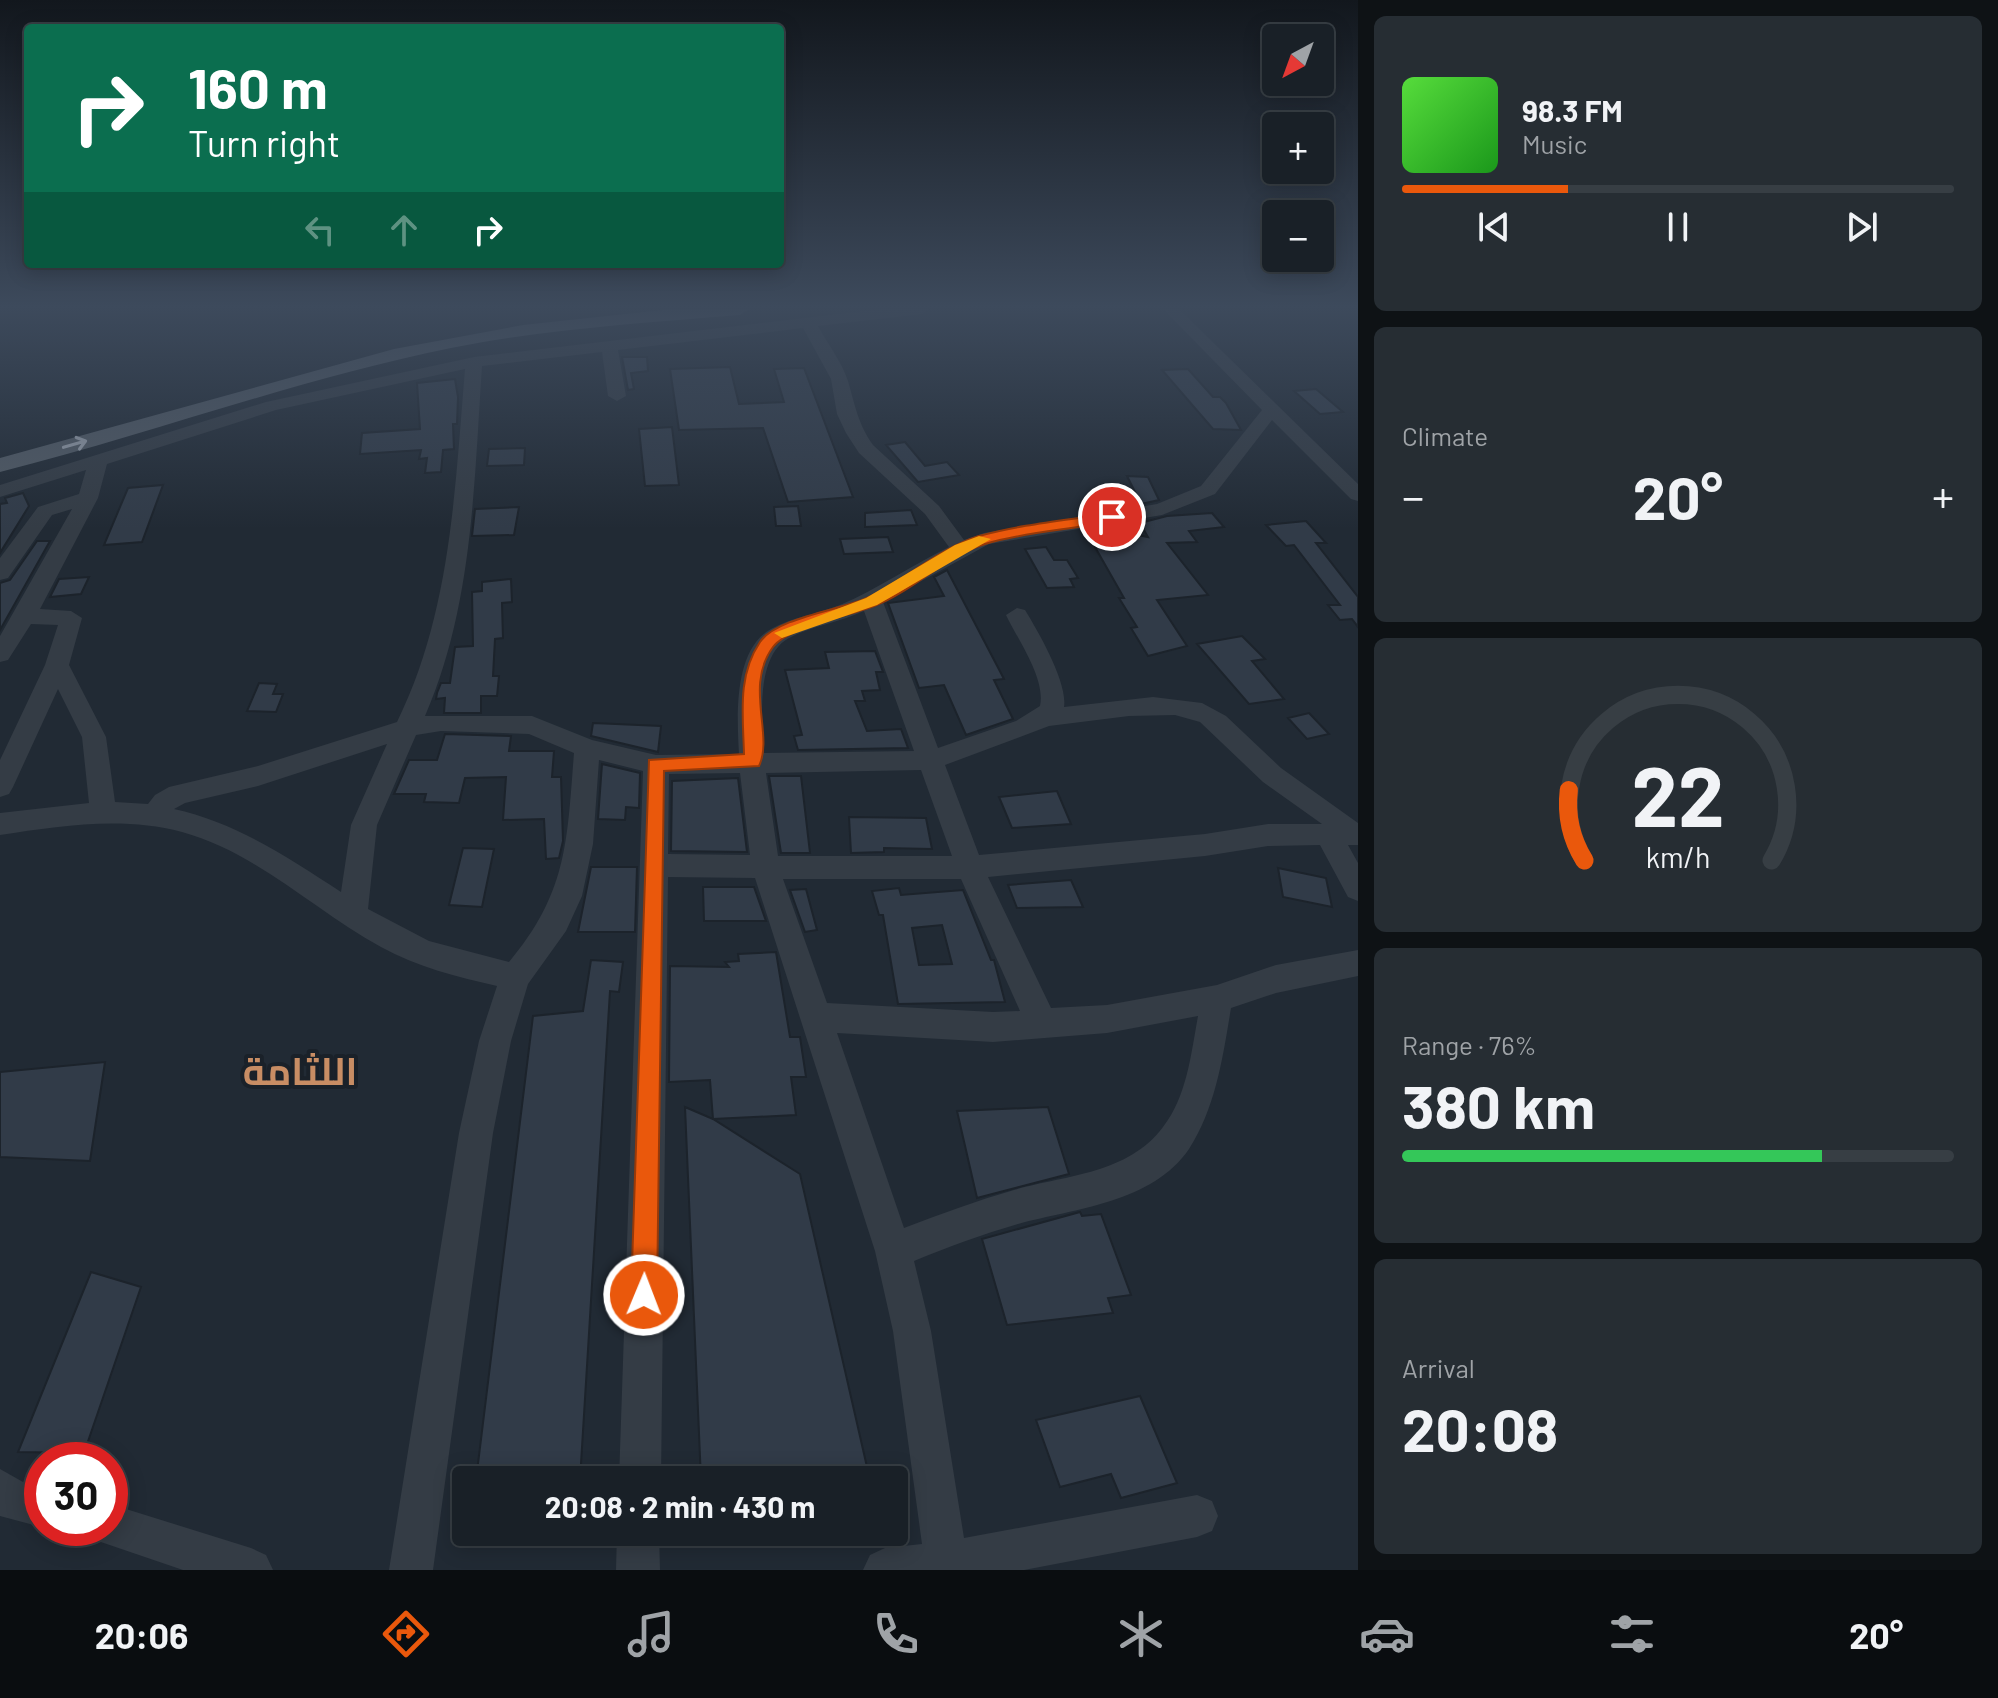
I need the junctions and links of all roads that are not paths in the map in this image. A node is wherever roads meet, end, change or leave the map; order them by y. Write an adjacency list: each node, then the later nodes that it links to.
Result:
1 (232, 382): 10 (main road)
2 (288, 382): 12 (main road, one-way to 2)
3 (371, 382): 11 (street)
4 (472, 382): 24 (street)
5 (615, 382): 8 (street)
6 (840, 382): 16 (street)
7 (1245, 382): 9 (street)
8 (617, 396)
9 (1272, 409): 13 (street); 16 (street)
10 (0, 447)
11 (98, 461): 14 (street); 15 (street)
12 (0, 465)
13 (1354, 486)
14 (0, 491)
15 (88, 498): 17 (street); 20 (street)
16 (960, 548): 18 (street)
17 (0, 573)
18 (872, 602): 26 (street); 27 (street)
19 (1017, 615): 23 (street)
20 (25, 616): 21 (street); 22 (street)
21 (0, 654)
22 (57, 665): 29 (street); 30 (street)
23 (1045, 718): 26 (street); 33 (street)
24 (410, 727): 25 (street); 31 (street); 38 (street)
25 (587, 748): 28 (street); 40 (street)
26 (931, 760): 27 (street); 36 (street)
27 (753, 761): 28 (street); 35 (street)
28 (656, 765): 34 (street)
29 (0, 787)
30 (103, 810): 31 (street); 32 (street)
31 (155, 815): 38 (street)
32 (0, 824)
33 (1346, 835): 36 (street); 37 (street)
34 (652, 865): 35 (street); 45 (street)
35 (766, 867): 36 (street); 42 (street)
36 (970, 867): 43 (street)
37 (1358, 889)
38 (353, 916): 40 (street)
39 (1358, 963): 41 (street)
40 (515, 977): 53 (street)
41 (1217, 999): 43 (street); 44 (street)
42 (816, 1017): 43 (street); 44 (street)
43 (1042, 1024)
44 (893, 1251): 51 (street)
45 (640, 1466)
46 (0, 1490): 47 (street)
47 (24, 1503)
48 (1197, 1516): 51 (street)
49 (128, 1531): 52 (street)
50 (638, 1546): 54 (street)
51 (946, 1563): 55 (street)
52 (251, 1570)
53 (411, 1570)
54 (638, 1570)
55 (885, 1570)

